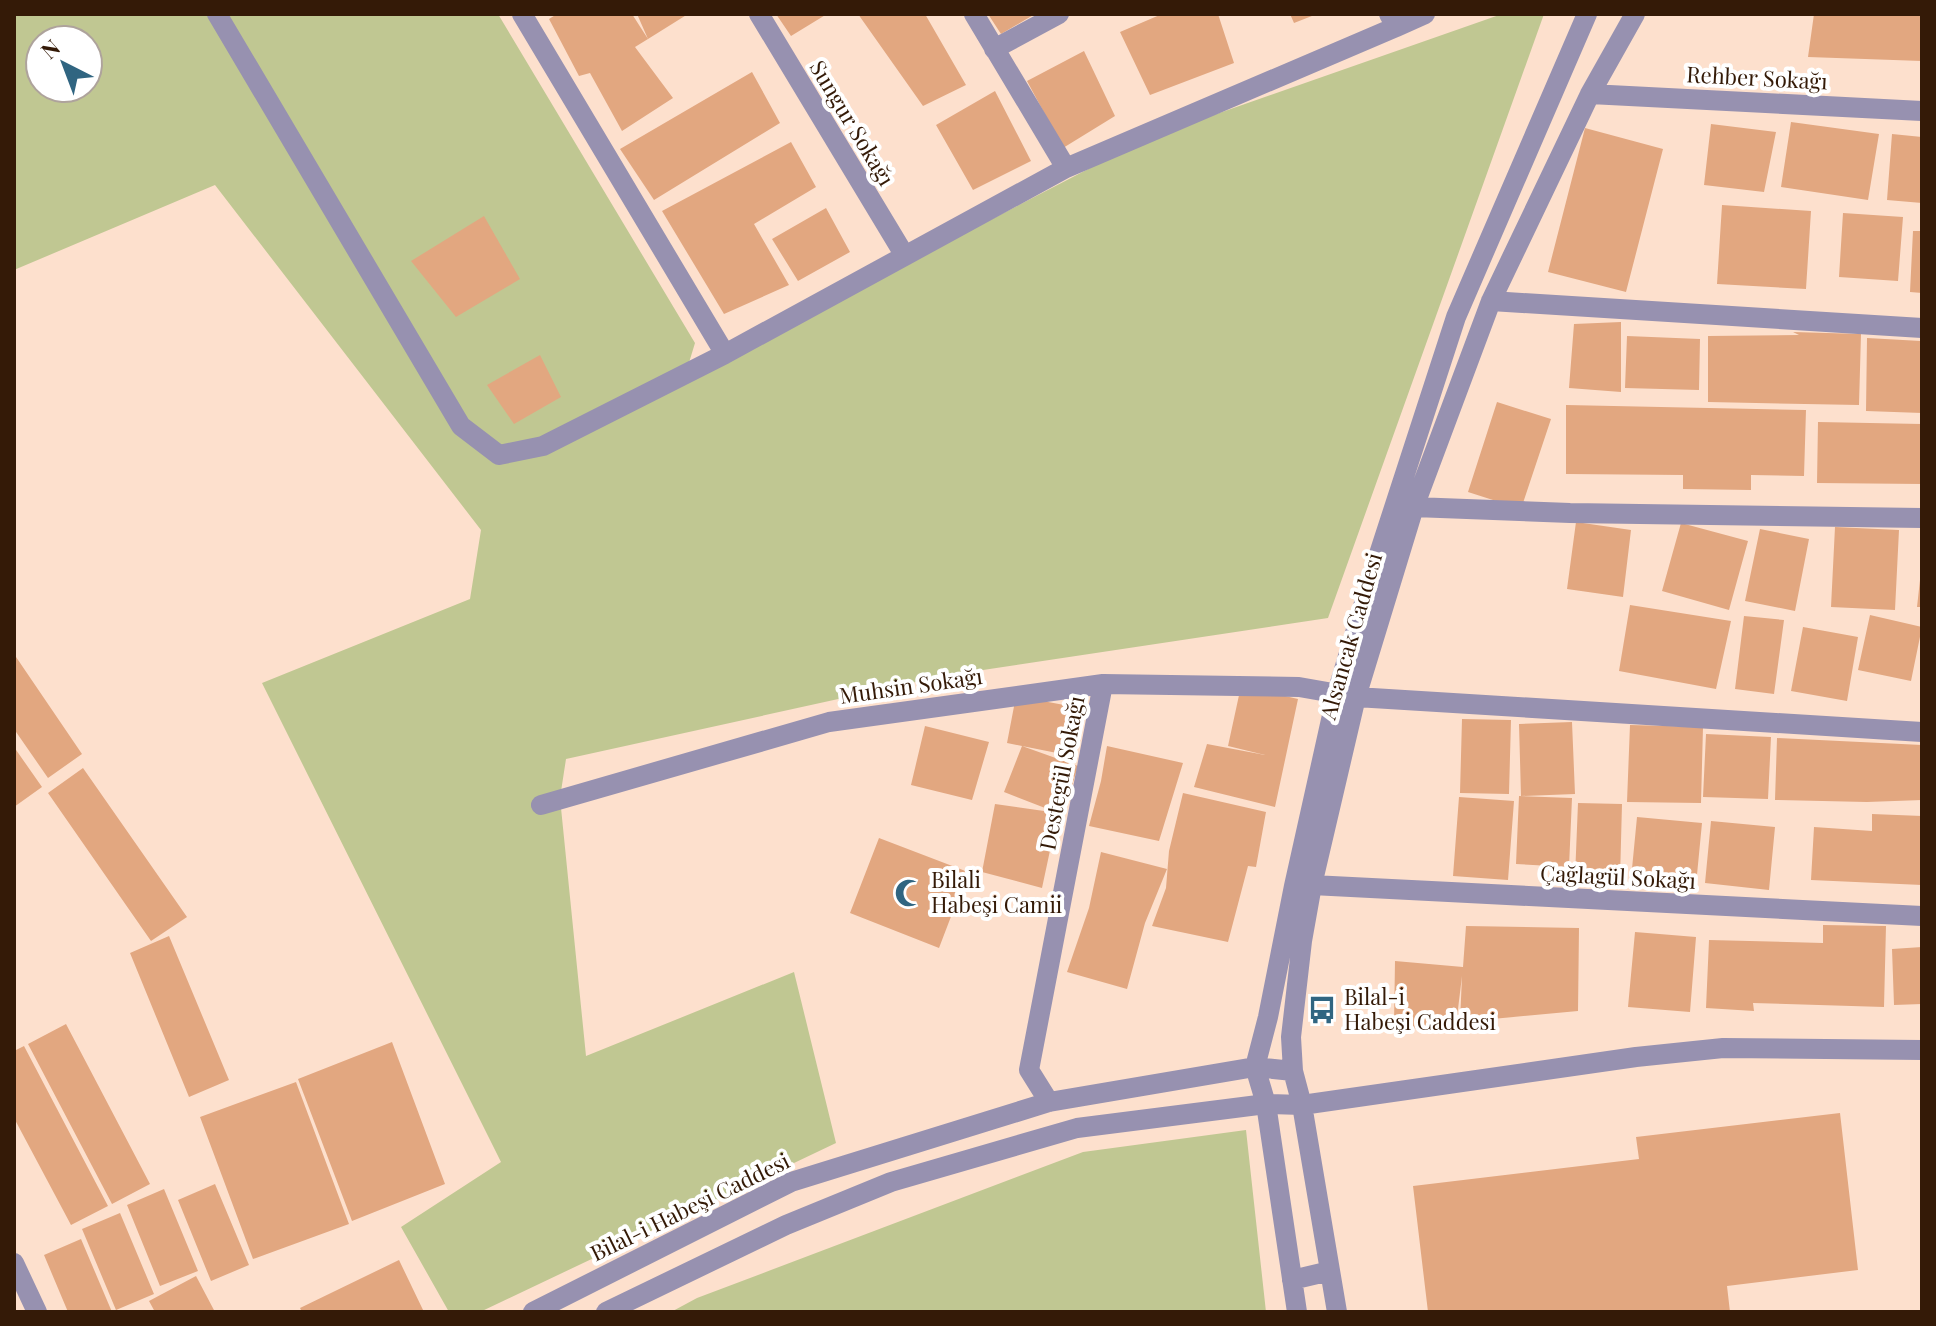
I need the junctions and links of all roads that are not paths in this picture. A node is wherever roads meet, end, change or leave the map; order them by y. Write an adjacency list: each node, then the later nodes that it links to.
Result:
1 (217, 14): 17 (street)
2 (522, 14): 17 (street)
3 (759, 14): 14 (street, Sungur Sokağı)
4 (974, 14): 10 (street)
5 (1059, 14): 10 (street)
6 (1425, 14): 9 (street)
7 (1587, 14): 21 (street, Alsancak Caddesi)
8 (1635, 14): 11 (street, Alsancak Caddesi)
9 (1393, 21): 13 (street)
10 (994, 49): 13 (street)
11 (1590, 94): 12 (street, Rehber Sokağı); 15 (street, Alsancak Caddesi)
12 (1922, 111)
13 (1066, 168): 14 (street)
14 (905, 256): 17 (street)
15 (1491, 301): 16 (street); 18 (street, Alsancak Caddesi)
16 (1922, 328)
17 (725, 354)
18 (1414, 507): 19 (street); 21 (street, Alsancak Caddesi)
19 (1922, 518)
20 (1103, 684): 21 (street, Muhsin Sokağı); 23 (street, Muhsin Sokağı); 29 (street, Destegül Sokağı)
21 (1346, 695): 22 (street, Muhsin Sokağı); 24 (street, Alsancak Caddesi); 27 (street, Alsancak Caddesi)
22 (1922, 732)
23 (541, 805)
24 (1312, 885): 25 (street, Çağlagül Sokağı); 28 (street, Alsancak Caddesi)
25 (1922, 916)
26 (1922, 1050): 31 (street)
27 (1255, 1067): 28 (street, Bilal-i Habeşi Caddesi); 29 (street, Bilal-i Habeşi Caddesi); 30 (street)
28 (1293, 1071): 31 (street, Alsancak Caddesi)
29 (1049, 1102): 36 (street, Bilal-i Habeşi Caddesi)
30 (1266, 1104): 31 (street); 34 (street); 37 (street)
31 (1302, 1105): 33 (street, Alsancak Caddesi)
32 (14, 1263): 35 (street)
33 (1330, 1271): 34 (street); 39 (street, Alsancak Caddesi)
34 (1292, 1280): 38 (street)
35 (37, 1312)
36 (533, 1312)
37 (606, 1312)
38 (1297, 1312)
39 (1337, 1312)

